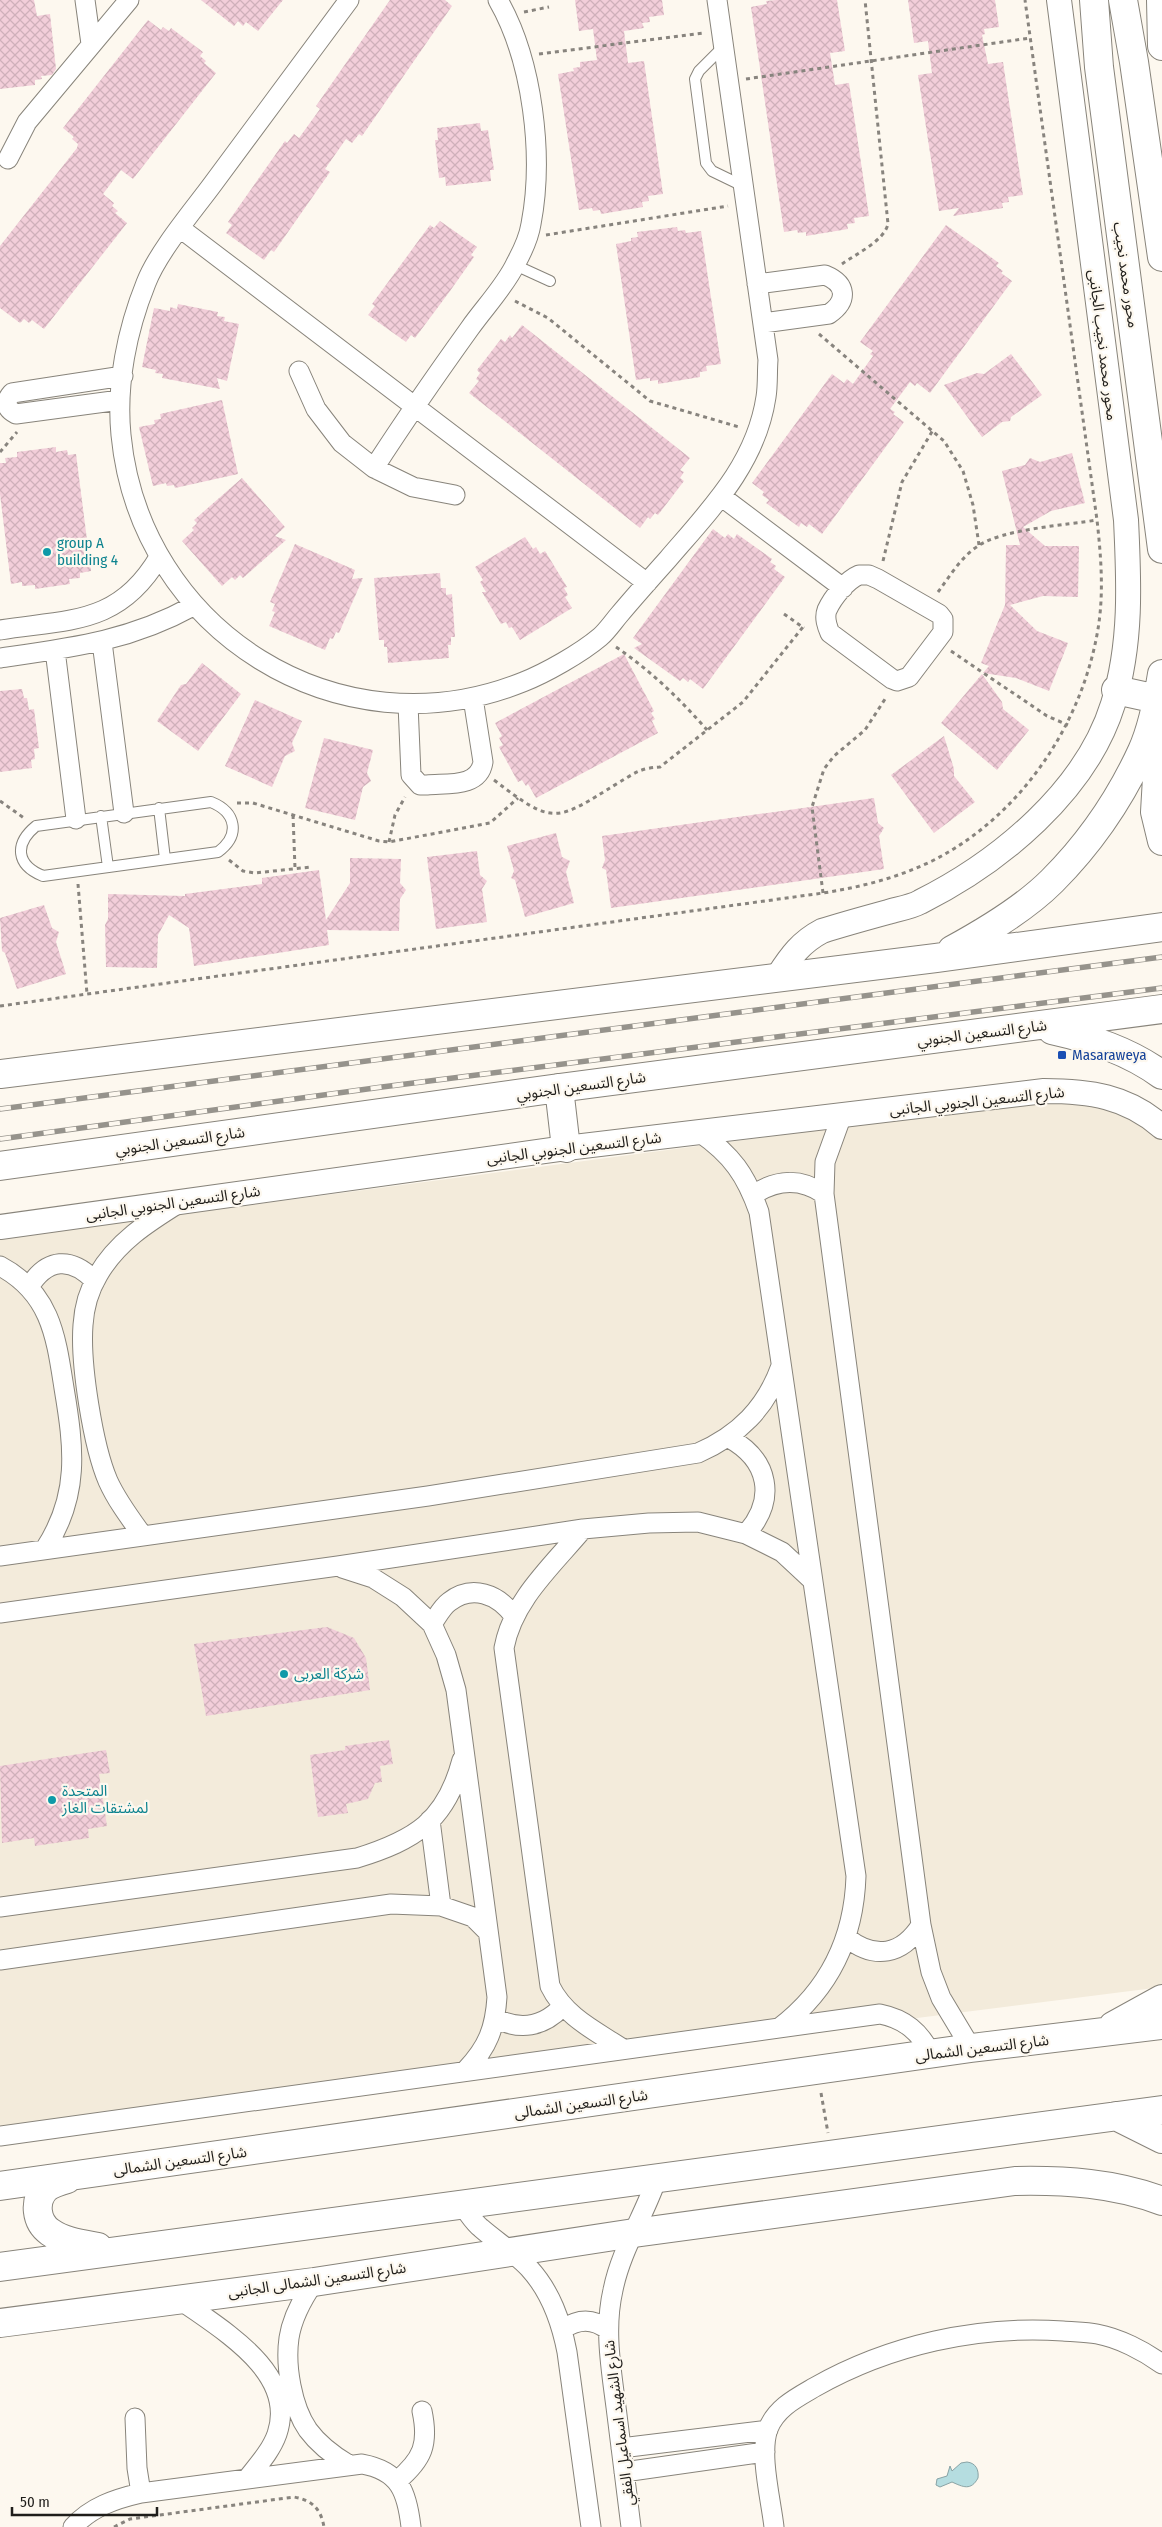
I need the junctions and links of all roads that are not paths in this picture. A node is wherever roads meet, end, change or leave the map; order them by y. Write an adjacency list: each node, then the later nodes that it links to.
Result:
1 (85, 0): 11 (street)
2 (129, 0): 11 (street)
3 (349, 0): 15 (street)
4 (717, 0): 10 (street)
5 (1059, 0): 38 (street, محور محمد نجيب الجانبى)
6 (1094, 0): 28 (main road, محور محمد نجيب)
7 (1122, 0): 16 (main road)
8 (1161, 0): 12 (main road)
9 (502, 8): 17 (street)
10 (723, 38): 14 (street); 14 (lane)
11 (91, 44): 13 (street)
12 (1162, 46)
13 (8, 160)
14 (744, 194): 19 (street)
15 (180, 228): 22 (street); 24 (street)
16 (1162, 257)
17 (516, 265): 18 (lane); 24 (street)
18 (550, 281)
19 (757, 284): 20 (street); 20 (street)
20 (763, 323): 27 (street)
21 (299, 371): 25 (street)
22 (123, 376): 23 (street); 23 (street)
23 (120, 400): 29 (street)
24 (414, 406): 25 (street); 30 (street)
25 (374, 468): 26 (street)
26 (455, 495)
27 (722, 497): 30 (street); 31 (street)
28 (1162, 549)
29 (159, 558): 32 (street); 33 (street)
30 (647, 583): 39 (street)
31 (843, 588): 31 (street)
32 (193, 606): 34 (street); 40 (street)
33 (0, 630)
34 (102, 642): 35 (street); 42 (street)
35 (55, 650): 36 (street); 44 (street)
36 (0, 658)
37 (1160, 686): 38 (main road); 45 (main road); 49 (main road)
38 (1116, 690): 50 (street)
39 (473, 698): 40 (street); 40 (street)
40 (408, 704)
41 (159, 808): 42 (lane); 46 (lane); 46 (lane)
42 (124, 813): 43 (lane)
43 (101, 816): 44 (lane); 47 (lane)
44 (76, 819): 47 (lane)
45 (1162, 841)
46 (165, 858): 47 (lane)
47 (108, 867)
48 (1162, 927): 49 (main road)
49 (936, 958): 50 (main road)
50 (778, 976): 53 (main road)
51 (1162, 1009): 52 (main road, شارع التسعين الجنوبي)
52 (1036, 1026): 54 (main road); 55 (main road, شارع التسعين الجنوبي)
53 (0, 1074)
54 (1162, 1075)
55 (559, 1088): 59 (main road); 60 (main road, شارع التسعين الجنوبي)
56 (842, 1115): 57 (street, شارع التسعين الجنوبي الجانبى); 58 (street, شارع التسعين الجنوبي الجانبى); 61 (street)
57 (1154, 1120)
58 (699, 1132): 59 (street, شارع التسعين الجنوبي الجانبى); 62 (street)
59 (566, 1148): 63 (street, شارع التسعين الجنوبي الجانبى)
60 (0, 1166)
61 (824, 1194): 62 (street); 84 (street)
62 (753, 1195): 68 (street)
63 (181, 1202): 64 (street, شارع التسعين الجنوبي الجانبى); 66 (street)
64 (0, 1227)
65 (0, 1266): 67 (street)
66 (95, 1281): 67 (street); 72 (street)
67 (29, 1287): 73 (street)
68 (782, 1365): 69 (street); 76 (street)
69 (729, 1438): 71 (street); 72 (street)
70 (583, 1529): 71 (street); 75 (street); 78 (street)
71 (746, 1534): 76 (street)
72 (143, 1536): 73 (street)
73 (45, 1549): 74 (street)
74 (0, 1556)
75 (338, 1566): 77 (street); 79 (street)
76 (812, 1579): 86 (street)
77 (0, 1613)
78 (514, 1616): 79 (street); 89 (street)
79 (432, 1624): 80 (street)
80 (464, 1752): 81 (street); 85 (street)
81 (430, 1820): 82 (street); 83 (street)
82 (441, 1906): 85 (street); 87 (street)
83 (0, 1907)
84 (921, 1926): 86 (street); 94 (street)
85 (488, 1932): 90 (street)
86 (847, 1938): 92 (street)
87 (0, 1960)
88 (1162, 1999): 93 (main road)
89 (562, 2007): 90 (street); 95 (street)
90 (495, 2018): 97 (street)
91 (1162, 2025): 93 (main road, شارع التسعين الشمالى)
92 (779, 2028): 95 (street); 96 (street)
93 (1100, 2033): 94 (main road, شارع التسعين الشمالى)
94 (972, 2048): 96 (main road, شارع التسعين الشمالى)
95 (623, 2049): 97 (street)
96 (931, 2054): 102 (main road, شارع التسعين الشمالى)
97 (466, 2070): 100 (street)
98 (1162, 2110): 99 (main road)
99 (1116, 2116): 101 (main road); 103 (main road)
100 (0, 2136)
101 (1162, 2139)
102 (75, 2175): 104 (main road, شارع التسعين الشمالى); 108 (main road)
103 (657, 2178): 106 (main road); 107 (street, شارع الشهيد اسماعيل الفقي)
104 (0, 2186)
105 (1162, 2201): 107 (main road, شارع التسعين الشمالى الجانبى)
106 (461, 2204): 108 (main road); 109 (street)
107 (634, 2233): 109 (main road, شارع التسعين الشمالى الجانبى); 115 (street, شارع الشهيد اسماعيل الفقي)
108 (115, 2251): 110 (main road)
109 (512, 2252): 111 (main road, شارع التسعين الشمالى الجانبى); 114 (street)
110 (0, 2267)
111 (314, 2282): 112 (main road, شارع التسعين الشمالى الجانبى); 117 (street)
112 (179, 2299): 113 (main road, شارع التسعين الشمالى الجانبى); 118 (street)
113 (0, 2323)
114 (562, 2329): 115 (street); 133 (street)
115 (608, 2330): 124 (street, شارع الشهيد اسماعيل الفقي)
116 (1162, 2364): 123 (street)
117 (290, 2376): 118 (street); 121 (street)
118 (272, 2381): 122 (street)
119 (422, 2411): 129 (street)
120 (135, 2418): 130 (street)
121 (304, 2422): 122 (street); 126 (street)
122 (278, 2427): 128 (street)
123 (768, 2430): 124 (street); 125 (street)
124 (621, 2448): 127 (street, شارع الشهيد اسماعيل الفقي)
125 (765, 2452): 127 (street); 135 (street)
126 (349, 2465): 128 (street); 129 (street)
127 (624, 2472): 134 (street, شارع الشهيد اسماعيل الفقي)
128 (247, 2479): 130 (street)
129 (397, 2481): 132 (street)
130 (141, 2493): 131 (street)
131 (73, 2527)
132 (411, 2527)
133 (591, 2527)
134 (631, 2527)
135 (774, 2527)

